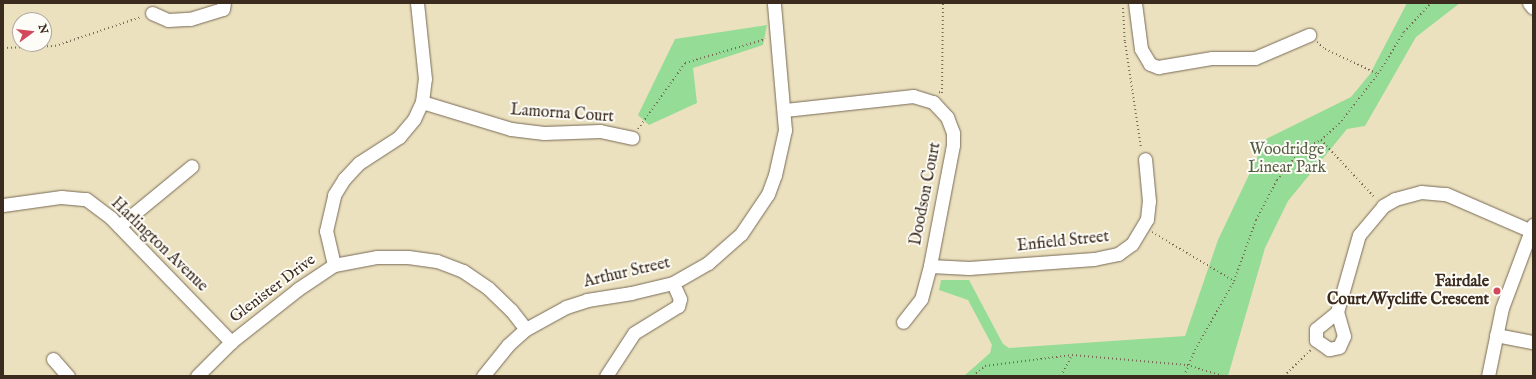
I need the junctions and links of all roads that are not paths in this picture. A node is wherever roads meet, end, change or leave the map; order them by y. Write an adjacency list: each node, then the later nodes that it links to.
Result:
1 (224, 3): 7 (street)
2 (418, 3): 9 (street)
3 (774, 3): 10 (street, Arthur Street)
4 (1135, 3): 8 (street)
5 (1529, 3): 6 (street)
6 (1533, 8)
7 (152, 13)
8 (1309, 35)
9 (422, 102): 11 (street, Lamorna Court); 17 (street)
10 (785, 110): 18 (street, Doodson Court); 19 (street, Arthur Street)
11 (632, 138)
12 (1145, 159): 18 (street, Enfield Street)
13 (192, 166): 15 (street)
14 (3, 206): 15 (street, Harlington Avenue)
15 (119, 226): 24 (street, Harlington Avenue)
16 (1532, 228): 20 (street); 23 (street)
17 (334, 265): 22 (street, Glenister Drive); 24 (street, Glenister Drive)
18 (930, 266): 21 (street, Doodson Court)
19 (673, 282): 22 (street, Arthur Street); 30 (street)
20 (1338, 312): 20 (street)
21 (903, 322)
22 (526, 329): 29 (street, Arthur Street)
23 (1496, 335): 25 (street); 31 (street)
24 (231, 342): 28 (street, Glenister Drive)
25 (1533, 342)
26 (53, 359): 27 (street)
27 (68, 376)
28 (197, 376)
29 (482, 376)
30 (606, 376)
31 (1488, 376)

